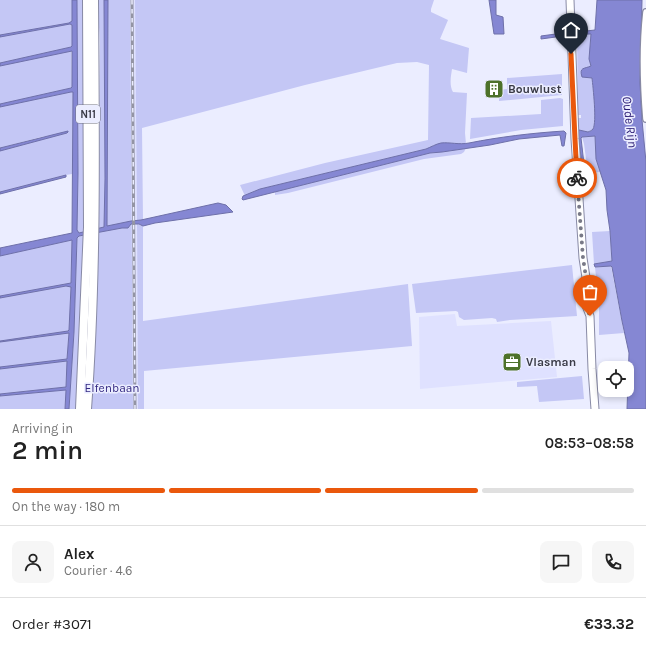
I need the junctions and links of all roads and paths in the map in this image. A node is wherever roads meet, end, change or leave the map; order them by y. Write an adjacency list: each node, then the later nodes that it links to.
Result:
1 (87, 0): 6 (highway, N11)
2 (94, 0): 6 (highway, N11)
3 (569, 1): 10 (main road)
4 (646, 12): 5 (street)
5 (646, 119)
6 (91, 226): 7 (highway, N11)
7 (91, 238): 8 (highway, N11); 9 (highway, N11)
8 (80, 409)
9 (87, 409)
10 (595, 409)

